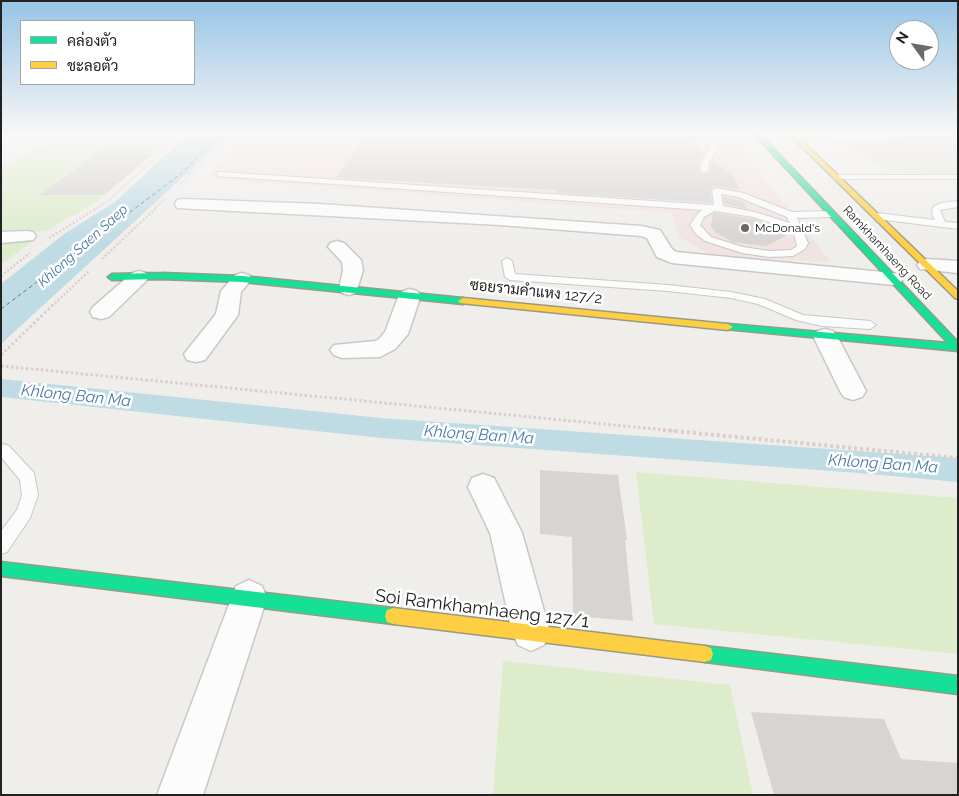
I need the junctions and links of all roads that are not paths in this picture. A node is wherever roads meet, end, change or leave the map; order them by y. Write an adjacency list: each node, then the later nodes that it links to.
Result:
1 (791, 170): 9 (street, Ramkhamhaeng Road)
2 (829, 170): 4 (street, Ramkhamhaeng Road)
3 (221, 174): 8 (lane)
4 (836, 177): 5 (lane); 11 (street, Ramkhamhaeng Road)
5 (958, 177)
6 (177, 195): 24 (street)
7 (958, 204): 12 (lane)
8 (712, 210): 10 (lane); 14 (lane); 14 (lane)
9 (832, 214): 10 (lane); 24 (street, Ramkhamhaeng Road)
10 (791, 215): 14 (lane)
11 (877, 216): 12 (lane); 19 (street, Ramkhamhaeng Road)
12 (942, 224): 13 (lane)
13 (958, 226)
14 (797, 228)
15 (1, 238): 16 (street)
16 (34, 243)
17 (337, 247): 25 (street)
18 (507, 261): 29 (lane)
19 (927, 265): 20 (street); 27 (street, Ramkhamhaeng Road)
20 (958, 267)
21 (112, 277): 22 (street, ซอยรามคำแหง 127/2)
22 (139, 277): 23 (street, ซอยรามคำแหง 127/2); 28 (street)
23 (242, 279): 25 (street, ซอยรามคำแหง 127/2); 33 (street)
24 (893, 279): 31 (street, Ramkhamhaeng Road)
25 (349, 289): 26 (street, ซอยรามคำแหง 127/2)
26 (410, 295): 30 (street, ซอยรามคำแหง 127/2); 32 (street)
27 (958, 296)
28 (101, 312)
29 (870, 325)
30 (825, 336): 31 (street, ซอยรามคำแหง 127/2); 34 (street)
31 (957, 347)
32 (342, 350)
33 (196, 354)
34 (853, 391)
35 (4, 450): 37 (lane)
36 (483, 487): 40 (street)
37 (1, 546)
38 (1, 569): 39 (street, Soi Ramkhamhaeng 127/1)
39 (248, 598): 40 (street, Soi Ramkhamhaeng 127/1); 42 (street)
40 (531, 632): 41 (street, Soi Ramkhamhaeng 127/1)
41 (958, 686)
42 (180, 795)

